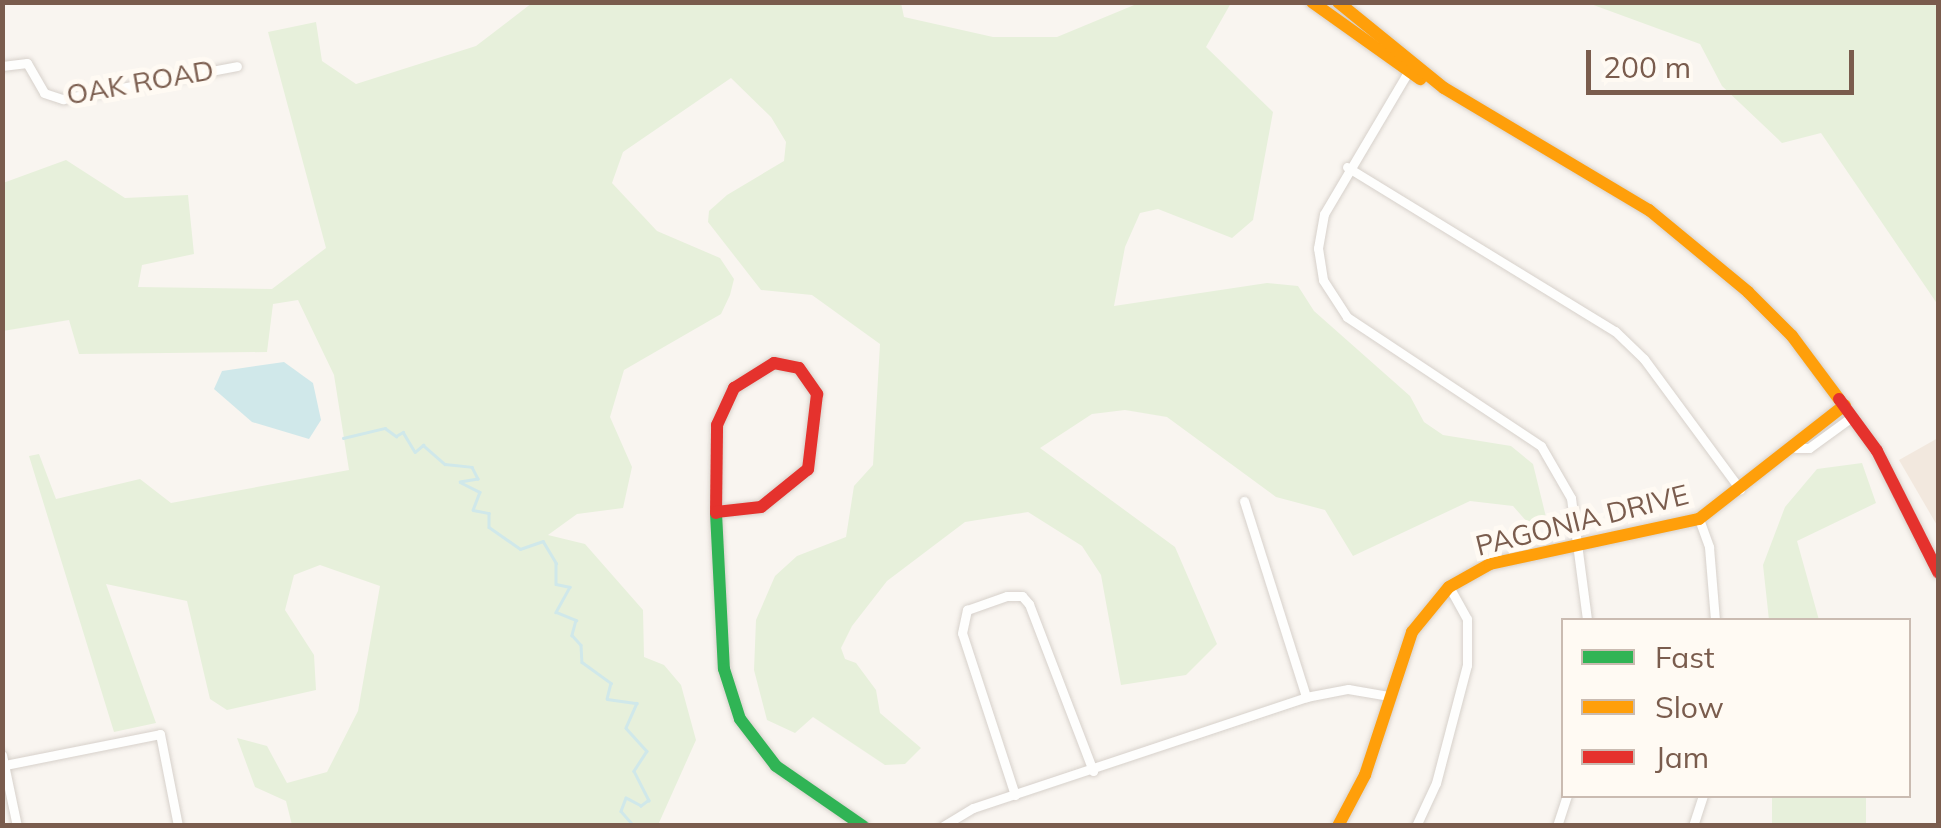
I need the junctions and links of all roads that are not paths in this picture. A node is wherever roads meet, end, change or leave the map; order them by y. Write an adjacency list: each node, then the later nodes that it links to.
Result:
1 (1312, 2): 5 (street)
2 (1338, 2): 6 (street)
3 (2, 66): 4 (street, OAK ROAD)
4 (237, 66)
5 (1408, 72): 6 (street); 7 (street)
6 (1511, 127): 8 (street)
7 (1347, 167): 9 (street); 13 (street)
8 (1848, 411): 9 (street, PAGONIA DRIVE); 14 (street)
9 (1740, 490): 12 (street, PAGONIA DRIVE)
10 (1244, 501): 19 (street)
11 (716, 512): 11 (street); 27 (street)
12 (1699, 519): 13 (street, PAGONIA DRIVE); 17 (street)
13 (1579, 546): 15 (street, PAGONIA DRIVE); 16 (street)
14 (1938, 572)
15 (1449, 587): 18 (street, PAGONIA DRIVE); 30 (street)
16 (1586, 618)
17 (1716, 618)
18 (1388, 696): 19 (street); 29 (street, PAGONIA DRIVE)
19 (1306, 697): 21 (street)
20 (4, 760): 25 (street); 26 (street)
21 (1092, 772): 22 (street); 22 (street)
22 (1015, 796): 28 (street)
23 (1566, 798): 31 (street)
24 (1702, 798): 32 (street)
25 (17, 826)
26 (178, 826)
27 (862, 826)
28 (943, 826)
29 (1338, 826)
30 (1416, 826)
31 (1557, 826)
32 (1694, 826)

